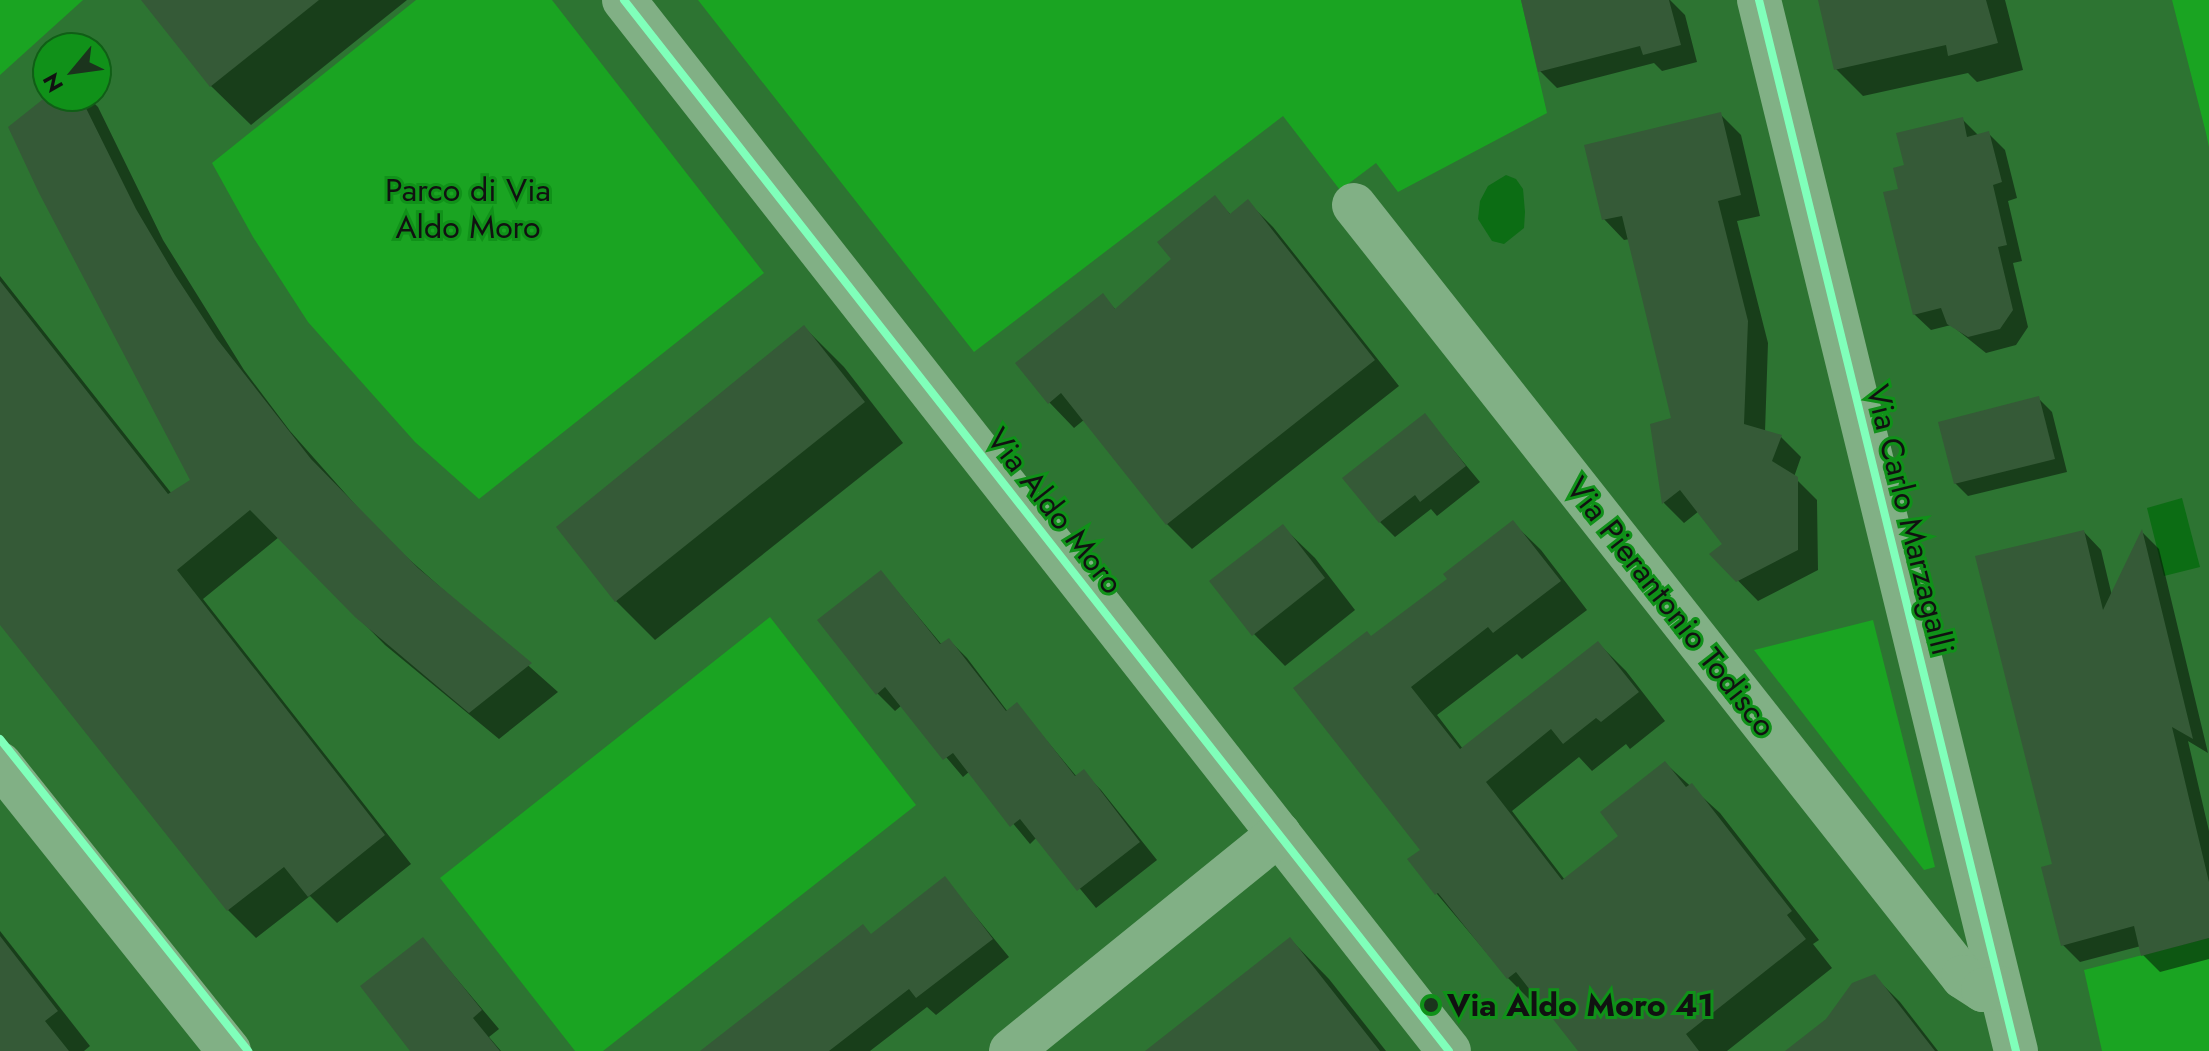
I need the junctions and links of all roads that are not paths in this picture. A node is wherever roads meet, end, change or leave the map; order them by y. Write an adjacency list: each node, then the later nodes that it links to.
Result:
1 (624, 0): 5 (street, Via Aldo Moro)
2 (1759, 0): 6 (street, Via Carlo Marzagalli)
3 (1354, 205): 6 (street, Via Pierantonio Todisco)
4 (0, 764): 7 (street)
5 (1279, 834): 8 (street); 9 (street, Via Aldo Moro)
6 (2000, 988): 10 (street, Via Carlo Marzagalli)
7 (229, 1051)
8 (1011, 1051)
9 (1449, 1051)
10 (2016, 1051)

